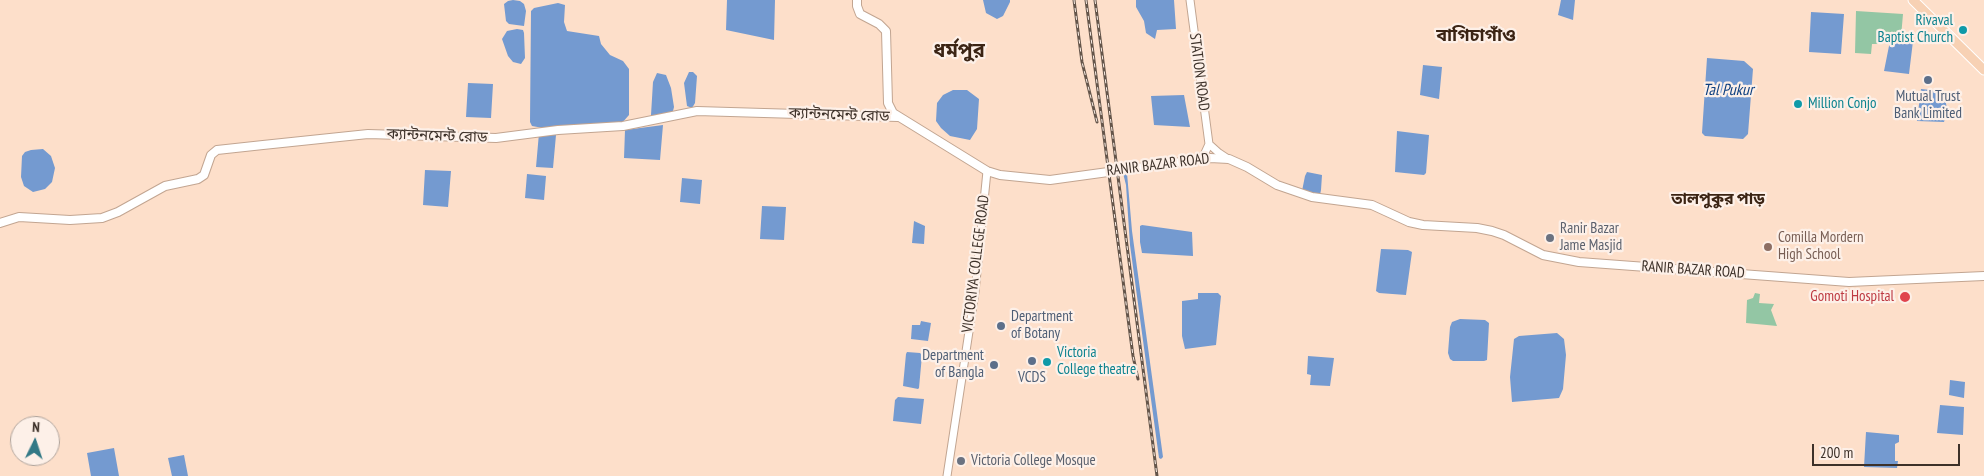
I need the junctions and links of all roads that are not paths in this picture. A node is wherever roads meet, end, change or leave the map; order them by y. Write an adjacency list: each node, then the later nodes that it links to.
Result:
1 (857, 0): 5 (main road)
2 (1190, 0): 6 (street, STATION ROAD)
3 (1916, 1): 4 (main road)
4 (1984, 70)
5 (898, 117): 9 (main road, RANIR BAZAR ROAD); 10 (main road, ক্যান্টনমেন্ট রোড)
6 (1209, 144): 7 (street); 8 (street)
7 (1229, 159): 8 (main road, RANIR BAZAR ROAD); 11 (main road, RANIR BAZAR ROAD)
8 (1197, 160): 9 (main road, RANIR BAZAR ROAD)
9 (987, 171): 12 (street, VICTORIYA COLLEGE ROAD)
10 (0, 222)
11 (1984, 276)
12 (947, 476)

